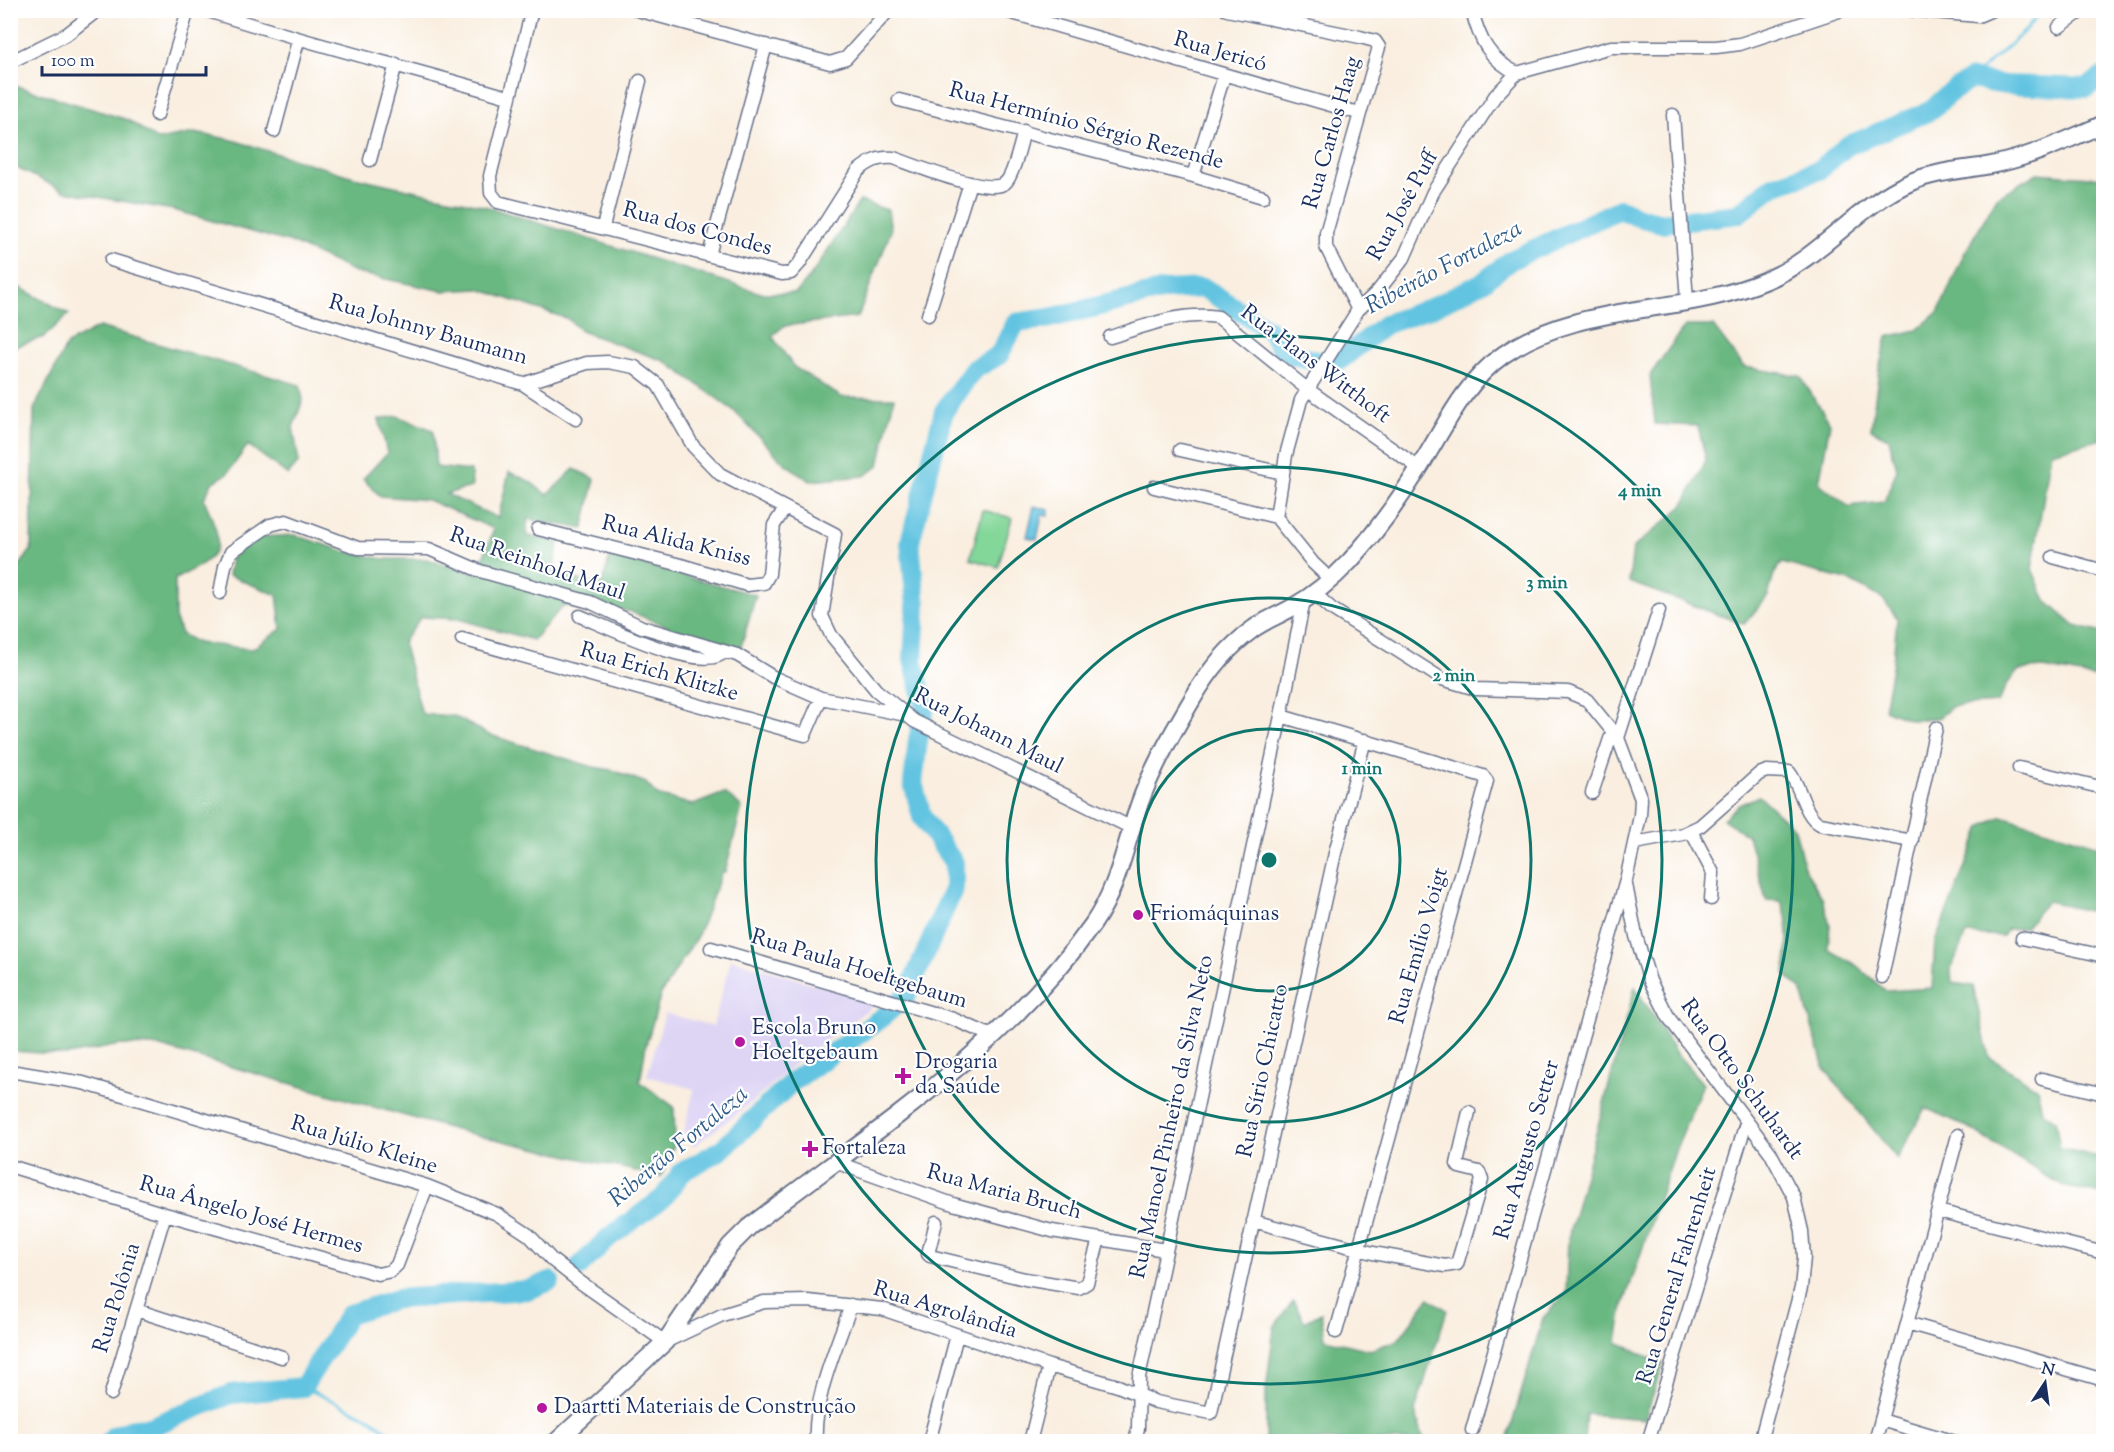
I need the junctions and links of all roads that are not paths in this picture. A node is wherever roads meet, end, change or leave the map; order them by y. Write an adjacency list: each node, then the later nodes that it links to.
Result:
1 (98, 10): 17 (street)
2 (188, 10): 25 (street)
3 (205, 10): 15 (street)
4 (532, 10): 22 (street, Rua dos Condes)
5 (637, 10): 16 (street)
6 (889, 10): 16 (street)
7 (1002, 10): 20 (street, Rua Jericó)
8 (1227, 10): 24 (street, Rua Carlos Haag)
9 (1472, 10): 19 (street)
10 (1842, 10): 19 (street)
11 (1911, 10): 12 (street)
12 (1992, 10)
13 (2083, 10): 14 (street)
14 (2059, 27)
15 (298, 41): 18 (street); 28 (street)
16 (766, 45): 35 (street)
17 (10, 62)
18 (396, 64): 22 (street); 30 (street)
19 (1517, 73): 38 (street, Rua José Puff)
20 (1224, 76): 24 (street, Rua Jericó); 31 (street)
21 (640, 81): 34 (street)
22 (508, 97): 34 (street, Rua dos Condes)
23 (899, 100): 29 (street, Rua Hermínio Sérgio Rezende)
24 (1358, 113): 38 (street, Rua Carlos Haag)
25 (157, 115)
26 (1673, 115): 37 (street)
27 (2103, 124): 37 (main road)
28 (274, 131)
29 (1024, 131): 31 (street, Rua Hermínio Sérgio Rezende); 32 (street, Rua dos Condes)
30 (370, 160)
31 (1193, 176): 33 (street, Rua Hermínio Sérgio Rezende)
32 (970, 183): 35 (street, Rua dos Condes); 39 (street)
33 (1263, 197)
34 (603, 227): 35 (street, Rua dos Condes)
35 (709, 255)
36 (111, 260): 41 (street, Rua Johnny Baumann)
37 (1687, 300): 45 (main road)
38 (1358, 310): 42 (street, Rua José Puff)
39 (928, 315)
40 (1110, 337): 42 (street, Rua Hans Witthoft)
41 (523, 384): 43 (street); 48 (street, Rua Johnny Baumann)
42 (1307, 389): 45 (street, Rua Hans Witthoft); 46 (street, Rua José Puff)
43 (576, 418)
44 (1180, 450): 46 (street)
45 (1419, 468): 53 (main road)
46 (1283, 473): 49 (street, Rua José Puff)
47 (1154, 487): 49 (street)
48 (784, 510): 50 (street, Rua Alida Kniss); 62 (street, Rua Johann Maul)
49 (1276, 518): 53 (street)
50 (538, 529)
51 (2053, 556): 52 (street)
52 (2103, 571)
53 (1330, 579): 55 (main road)
54 (220, 593): 59 (street, Rua Reinhold Maul)
55 (1309, 596): 61 (street, Rua Manoel Pinheiro da Silva Neto); 64 (street, Rua Otto Schuhardt); 69 (main road)
56 (1659, 610): 64 (street)
57 (580, 616): 59 (street)
58 (462, 639): 60 (street, Rua Erich Klitzke)
59 (723, 653): 60 (street, Rua Reinhold Maul)
60 (821, 698): 62 (street, Rua Reinhold Maul)
61 (1281, 716): 65 (street, Rua Emílio Voigt); 94 (street, Rua Manoel Pinheiro da Silva Neto)
62 (909, 718): 69 (street, Rua Johann Maul)
63 (1936, 728): 71 (street)
64 (1616, 734): 68 (street); 72 (street, Rua Otto Schuhardt)
65 (1365, 740): 91 (street, Rua Sírio Chicatto); 95 (street, Rua Emílio Voigt)
66 (2019, 768): 67 (street)
67 (2103, 788)
68 (1592, 793)
69 (1132, 828): 79 (main road)
70 (1691, 831): 71 (street); 72 (street); 74 (street)
71 (1912, 842): 78 (street)
72 (1635, 843): 73 (street, Rua Otto Schuhardt)
73 (1626, 880): 84 (street, Rua Otto Schuhardt); 110 (street, Rua Augusto Setter)
74 (1711, 899)
75 (2022, 938): 77 (street)
76 (711, 948): 79 (street, Rua Paula Hoeltgebaum)
77 (2103, 956)
78 (1882, 977)
79 (992, 1036): 86 (main road)
80 (10, 1071): 88 (street, Rua Júlio Kleine)
81 (2042, 1079): 82 (street)
82 (2103, 1094)
83 (1469, 1112): 95 (street)
84 (1746, 1123): 116 (street, Rua General Fahrenheit); 117 (street, Rua Otto Schuhardt)
85 (1958, 1135): 89 (street)
86 (835, 1162): 93 (street, Rua Maria Bruch); 102 (main road)
87 (10, 1166): 90 (street, Rua Ângelo José Hermes)
88 (427, 1186): 90 (street, Rua Ângelo José Hermes); 102 (street, Rua Júlio Kleine)
89 (1938, 1211): 96 (street); 99 (street)
90 (165, 1214): 98 (street, Rua Polônia)
91 (1253, 1221): 95 (street); 108 (street, Rua Sírio Chicatto)
92 (936, 1222): 93 (street)
93 (1099, 1239): 94 (street, Rua Maria Bruch)
94 (1165, 1250): 107 (street, Rua Manoel Pinheiro da Silva Neto)
95 (1360, 1250): 100 (street, Rua Emílio Voigt)
96 (2103, 1253)
97 (851, 1305): 101 (street, Rua Agrolândia); 102 (street, Rua Agrolândia); 112 (street)
98 (136, 1310): 103 (street); 106 (street, Rua Polônia)
99 (1907, 1323): 105 (street); 109 (street)
100 (1336, 1332)
101 (957, 1335): 104 (street, Rua Agrolândia); 113 (street)
102 (665, 1342): 111 (main road)
103 (282, 1357)
104 (1049, 1366): 107 (street, Rua Agrolândia); 114 (street)
105 (2103, 1380)
106 (111, 1394)
107 (1139, 1396): 108 (street, Rua Agrolândia); 115 (street, Rua Manoel Pinheiro da Silva Neto)
108 (1210, 1413)
109 (1881, 1420): 118 (street); 119 (street)
110 (1472, 1430)
111 (556, 1442)
112 (816, 1442)
113 (929, 1442)
114 (1030, 1442)
115 (1135, 1442)
116 (1648, 1442)
117 (1760, 1442)
118 (1875, 1442)
119 (1954, 1442)

